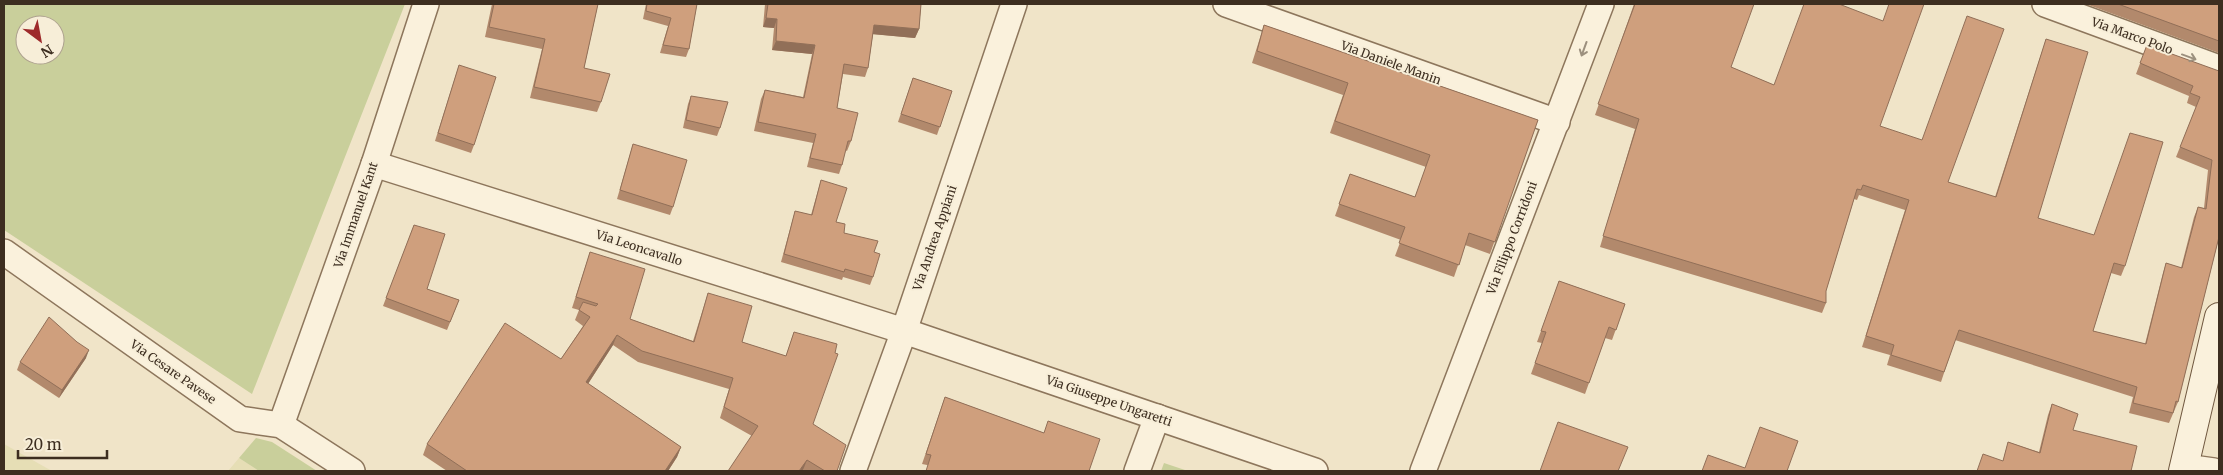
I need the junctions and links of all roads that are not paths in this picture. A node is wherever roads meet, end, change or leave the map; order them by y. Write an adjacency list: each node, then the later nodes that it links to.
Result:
1 (426, 4): 8 (street, Via Immanuel Kant)
2 (1014, 4): 11 (street, Via Andrea Appiani)
3 (1226, 4): 7 (street, Via Daniele Manin)
4 (1601, 4): 7 (street, Via Filippo Corridoni, one-way to 7)
5 (2045, 4): 6 (street, Via Marco Polo, one-way to 6)
6 (2219, 68)
7 (1557, 122): 19 (street, Via Filippo Corridoni)
8 (374, 164): 11 (street, Via Leoncavallo); 13 (street, Via Immanuel Kant)
9 (4, 252): 13 (street, Via Cesare Pavese)
10 (2219, 317): 14 (main road)
11 (904, 331): 12 (street, Via Giuseppe Ungaretti); 16 (street, Via Andrea Appiani)
12 (1157, 417): 17 (street); 18 (street, Via Giuseppe Ungaretti)
13 (281, 425): 15 (street, Via Cesare Pavese)
14 (2184, 469): 20 (street)
15 (352, 471)
16 (853, 471)
17 (1137, 471)
18 (1315, 471)
19 (1423, 471)
20 (2214, 471)

